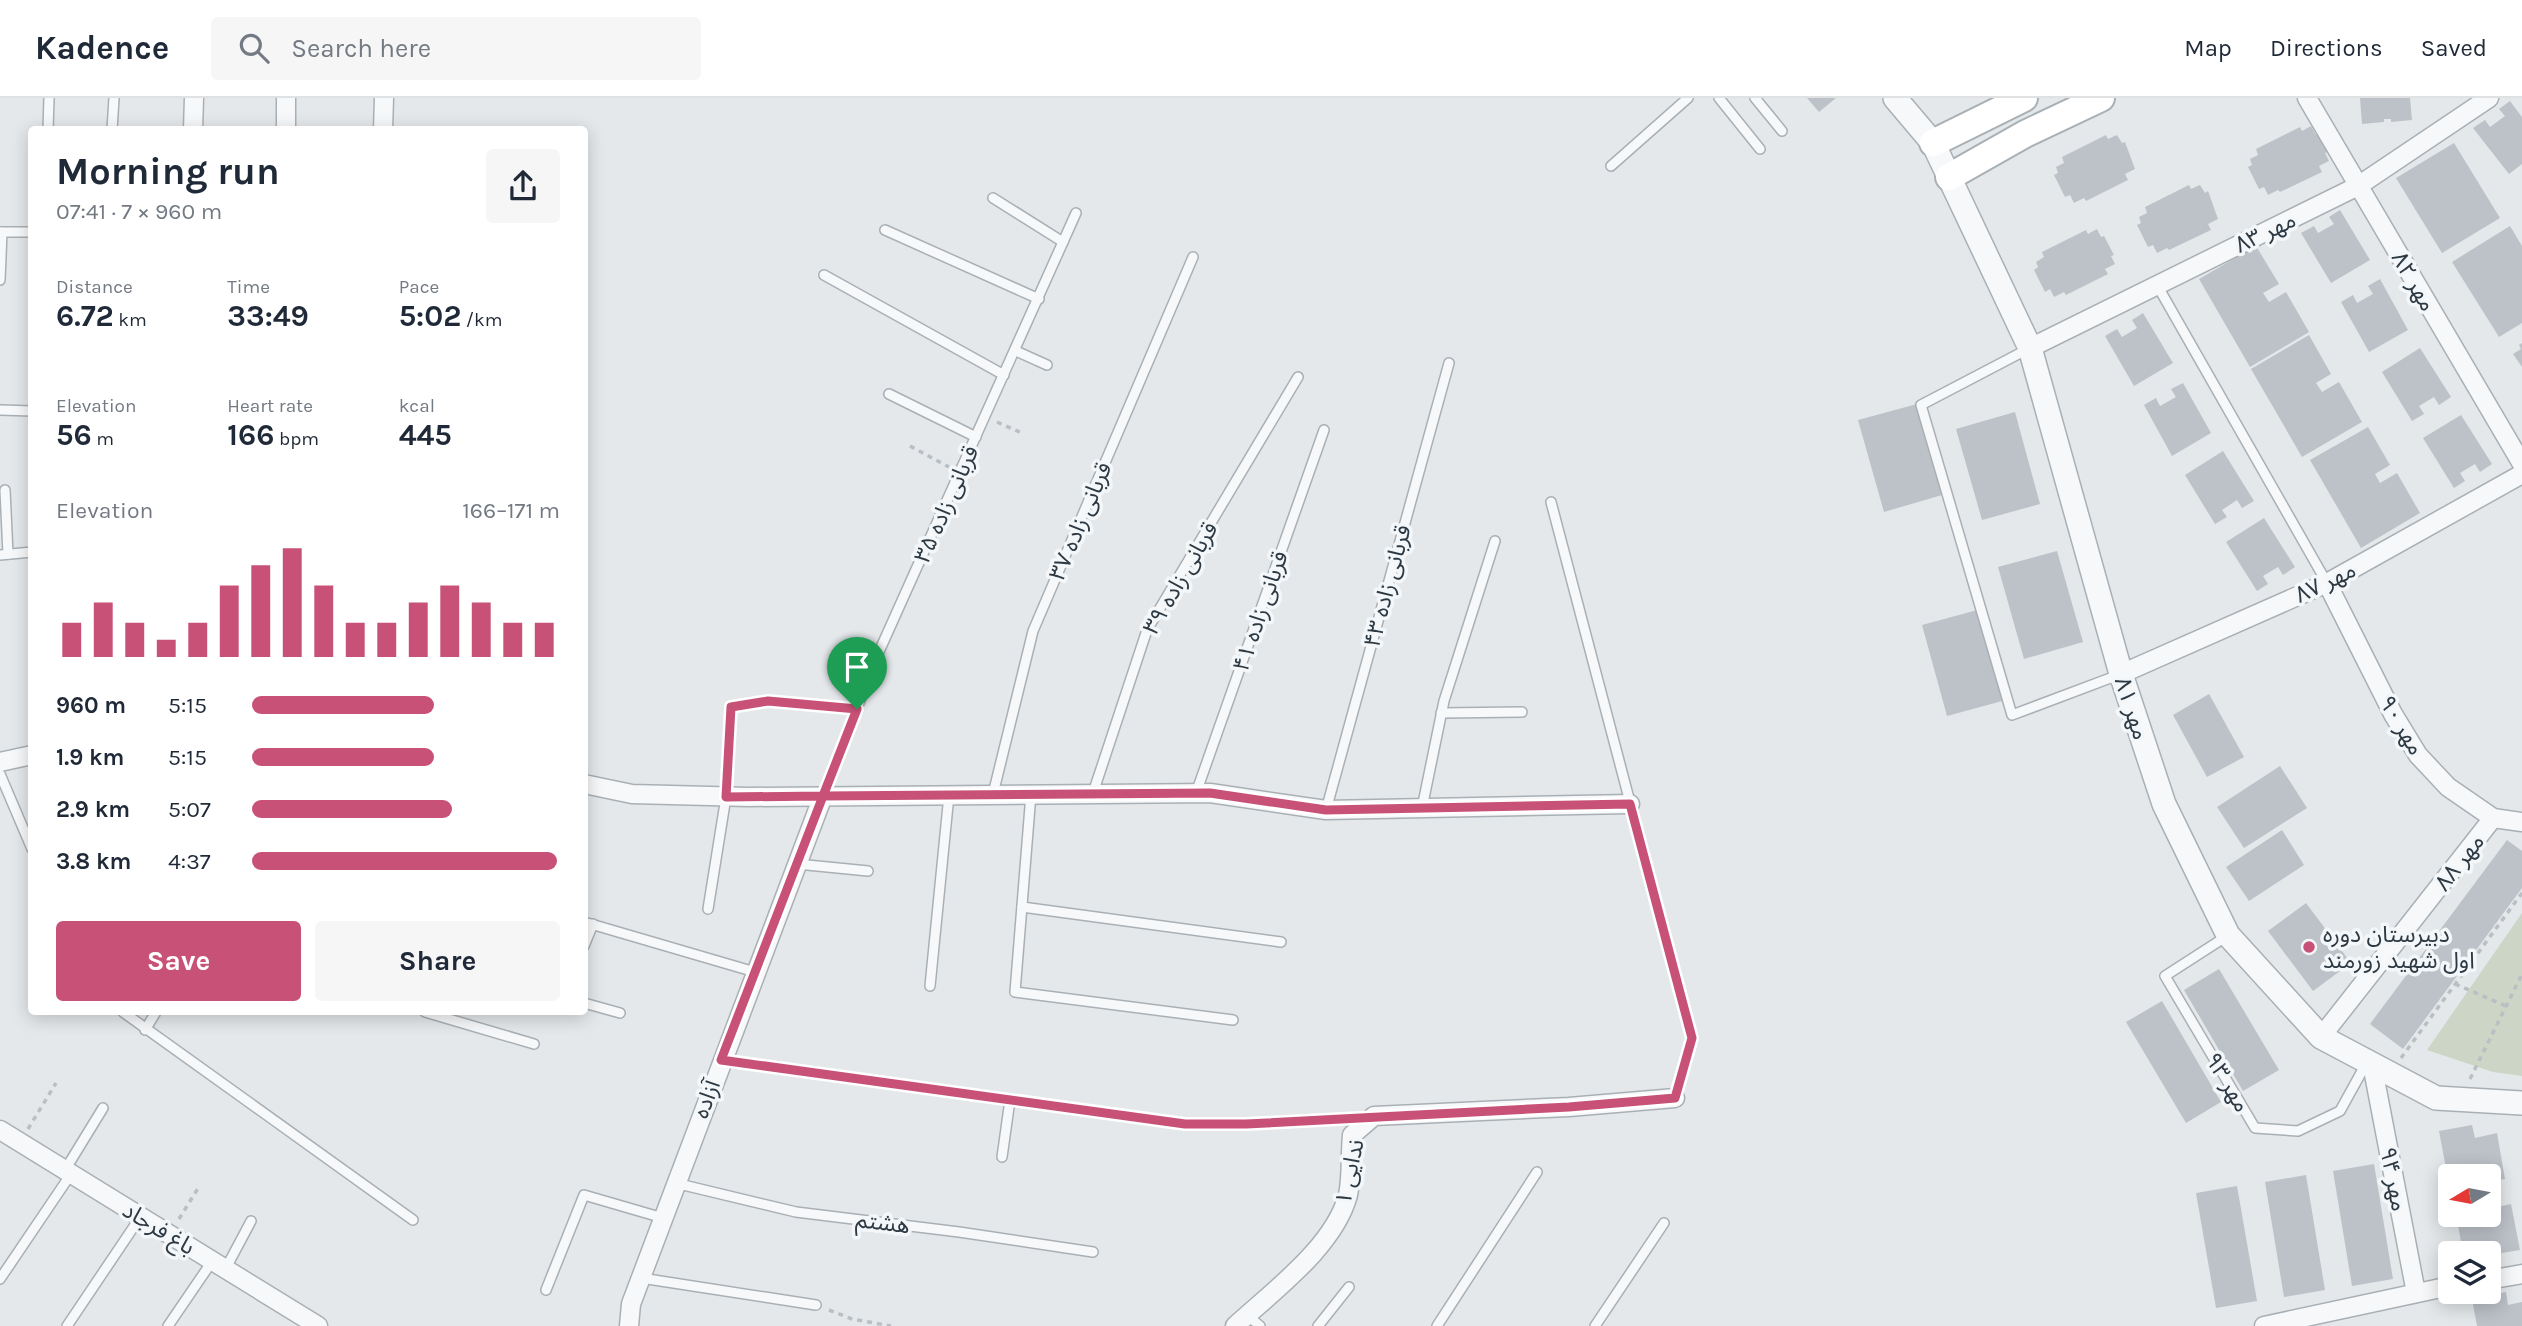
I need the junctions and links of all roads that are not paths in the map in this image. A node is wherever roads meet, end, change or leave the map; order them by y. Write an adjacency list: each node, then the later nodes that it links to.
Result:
1 (49, 98): 14 (lane)
2 (114, 98): 15 (lane)
3 (194, 98): 16 (street)
4 (286, 98): 17 (street)
5 (384, 98): 18 (street)
6 (1688, 98): 22 (lane)
7 (1719, 98): 21 (lane)
8 (1755, 98): 19 (lane)
9 (1895, 98): 20 (street, مهر ۸۱)
10 (2024, 98): 20 (main road)
11 (2101, 98): 23 (main road)
12 (2307, 98): 24 (street, مهر ۸۲)
13 (2489, 98): 24 (street, مهر ۸۳)
14 (48, 126)
15 (112, 126)
16 (193, 126)
17 (286, 126)
18 (383, 126)
19 (1782, 131)
20 (1933, 143): 23 (street, مهر ۸۱)
21 (1760, 149)
22 (1611, 166)
23 (1950, 177): 36 (street, مهر ۸۱)
24 (2358, 186): 34 (street, مهر ۸۳); 47 (street, مهر ۸۲)
25 (993, 198): 30 (lane)
26 (1076, 213): 30 (lane, قربانی زاده ۳۵)
27 (885, 230): 35 (lane)
28 (1, 232): 29 (lane); 33 (lane)
29 (28, 232)
30 (1063, 242): 35 (lane, قربانی زاده ۳۵)
31 (1193, 257): 66 (lane, قربانی زاده ۳۷)
32 (824, 275): 40 (lane)
33 (0, 280)
34 (2157, 285): 36 (street, مهر ۸۳); 54 (lane)
35 (1039, 299): 37 (lane, قربانی زاده ۳۵)
36 (2030, 348): 55 (street, مهر ۸۱); 55 (lane)
37 (1016, 351): 39 (lane); 40 (lane, قربانی زاده ۳۵)
38 (1449, 363): 72 (lane, قربانی زاده ۴۳)
39 (1046, 365)
40 (1004, 375): 46 (lane, قربانی زاده ۳۵)
41 (1298, 377): 63 (lane, قربانی زاده ۳۹)
42 (889, 394): 46 (lane)
43 (0, 410): 44 (lane)
44 (28, 411)
45 (1324, 430): 64 (lane, قربانی زاده ۴۱)
46 (976, 437): 56 (lane, قربانی زاده ۳۵)
47 (2522, 464)
48 (2522, 474): 54 (street, مهر ۸۷)
49 (5, 490): 53 (lane)
50 (1551, 502): 70 (lane)
51 (1495, 541): 58 (lane)
52 (28, 552): 53 (lane)
53 (4, 554)
54 (2328, 583): 55 (street, مهر ۸۷); 73 (street, مهر ۹۰)
55 (2121, 674): 81 (street, مهر ۸۱)
56 (857, 709): 68 (lane, قربانی زاده ۳۵); 69 (lane)
57 (1522, 712): 58 (lane)
58 (1441, 713): 71 (lane)
59 (28, 756): 60 (street)
60 (0, 762)
61 (0, 774): 75 (lane)
62 (588, 785): 69 (street)
63 (1093, 793): 64 (street); 67 (street)
64 (1196, 793): 72 (street)
65 (949, 794): 66 (street); 68 (street); 84 (lane)
66 (993, 794): 67 (street)
67 (1031, 794): 78 (lane)
68 (823, 796): 69 (street); 76 (street, آزاده)
69 (726, 797): 79 (lane)
70 (1630, 804): 71 (street); 93 (lane)
71 (1422, 808): 72 (street)
72 (1326, 810)
73 (2493, 818): 74 (street, مهر ۹۰); 92 (street, مهر ۸۸)
74 (2522, 821)
75 (28, 840)
76 (797, 864): 77 (lane); 83 (street, آزاده)
77 (868, 871)
78 (1022, 907): 82 (lane); 90 (lane)
79 (708, 909)
80 (589, 923): 83 (lane)
81 (2228, 935): 92 (street, مهر ۸۱); 96 (lane, مهر ۹۳)
82 (1280, 942)
83 (755, 972): 95 (street, آزاده)
84 (930, 986)
85 (588, 1004): 86 (lane)
86 (620, 1013)
87 (127, 1015): 91 (lane)
88 (154, 1015): 91 (lane)
89 (435, 1015): 94 (lane)
90 (1233, 1020)
91 (145, 1030): 109 (lane)
92 (2321, 1037): 96 (street, مهر ۸۱)
93 (1692, 1038)
94 (534, 1044)
95 (721, 1060): 98 (lane); 106 (street, آزاده)
96 (2370, 1063): 99 (street, مهر ۸۱); 121 (street, مهر ۹۴)
97 (1675, 1098): 124 (street, ندایی ۱)
98 (1010, 1100): 101 (lane); 103 (lane)
99 (2522, 1102)
100 (103, 1108): 104 (lane)
101 (1185, 1124)
102 (0, 1130): 104 (street, باغ فرجاد)
103 (1002, 1157)
104 (68, 1172): 107 (street, باغ فرجاد); 117 (lane)
105 (1537, 1172): 130 (lane)
106 (675, 1183): 108 (street, آزاده); 112 (lane, هشتم)
107 (141, 1216): 113 (street, باغ فرجاد); 125 (lane)
108 (663, 1218): 115 (street, آزاده); 120 (lane)
109 (412, 1220)
110 (251, 1221): 113 (lane)
111 (1664, 1223): 131 (lane)
112 (1093, 1252)
113 (219, 1264): 123 (street, باغ فرجاد); 126 (lane)
114 (2522, 1274): 116 (street)
115 (640, 1278): 122 (lane); 128 (street, آزاده)
116 (2501, 1278)
117 (0, 1279)
118 (1349, 1287): 129 (lane)
119 (2438, 1288): 121 (street)
120 (547, 1290)
121 (2416, 1293): 132 (street)
122 (816, 1305)
123 (298, 1321): 127 (street, باغ فرجاد)
124 (1247, 1322)
125 (67, 1326)
126 (168, 1326)
127 (318, 1326)
128 (629, 1326)
129 (1318, 1326)
130 (1437, 1326)
131 (1595, 1326)
132 (2264, 1326)

